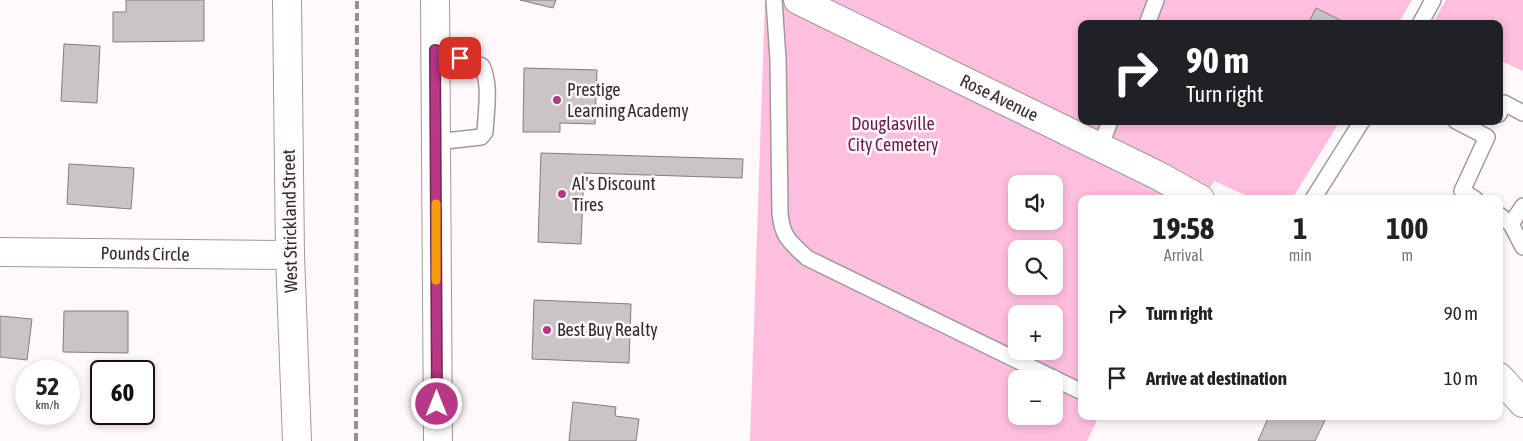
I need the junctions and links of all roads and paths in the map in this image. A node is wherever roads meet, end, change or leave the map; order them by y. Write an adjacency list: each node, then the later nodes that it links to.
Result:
1 (287, 0): 27 (street, West Strickland Street)
2 (435, 0): 9 (street)
3 (774, 0): 29 (lane)
4 (798, 0): 18 (street, Rose Avenue)
5 (1156, 0): 7 (lane)
6 (1433, 0): 8 (lane)
7 (1148, 20)
8 (1422, 20)
9 (435, 50): 17 (street); 17 (lane)
10 (1503, 105): 11 (lane)
11 (1523, 113)
12 (1109, 125): 18 (lane)
13 (1359, 125): 20 (lane)
14 (1464, 125): 16 (lane)
15 (1493, 125): 16 (lane)
16 (1487, 137): 21 (lane)
17 (436, 142): 32 (street)
18 (1100, 148): 19 (street, Rose Avenue)
19 (1192, 195)
20 (1316, 195)
21 (1468, 195)
22 (1523, 206): 24 (lane)
23 (1503, 218): 24 (lane)
24 (1512, 224): 25 (lane)
25 (1523, 247)
26 (0, 252): 27 (street, Pounds Circle)
27 (290, 256): 31 (street, West Strickland Street)
28 (1503, 380): 30 (street)
29 (1078, 390)
30 (1523, 403)
31 (297, 441)
32 (438, 441)

